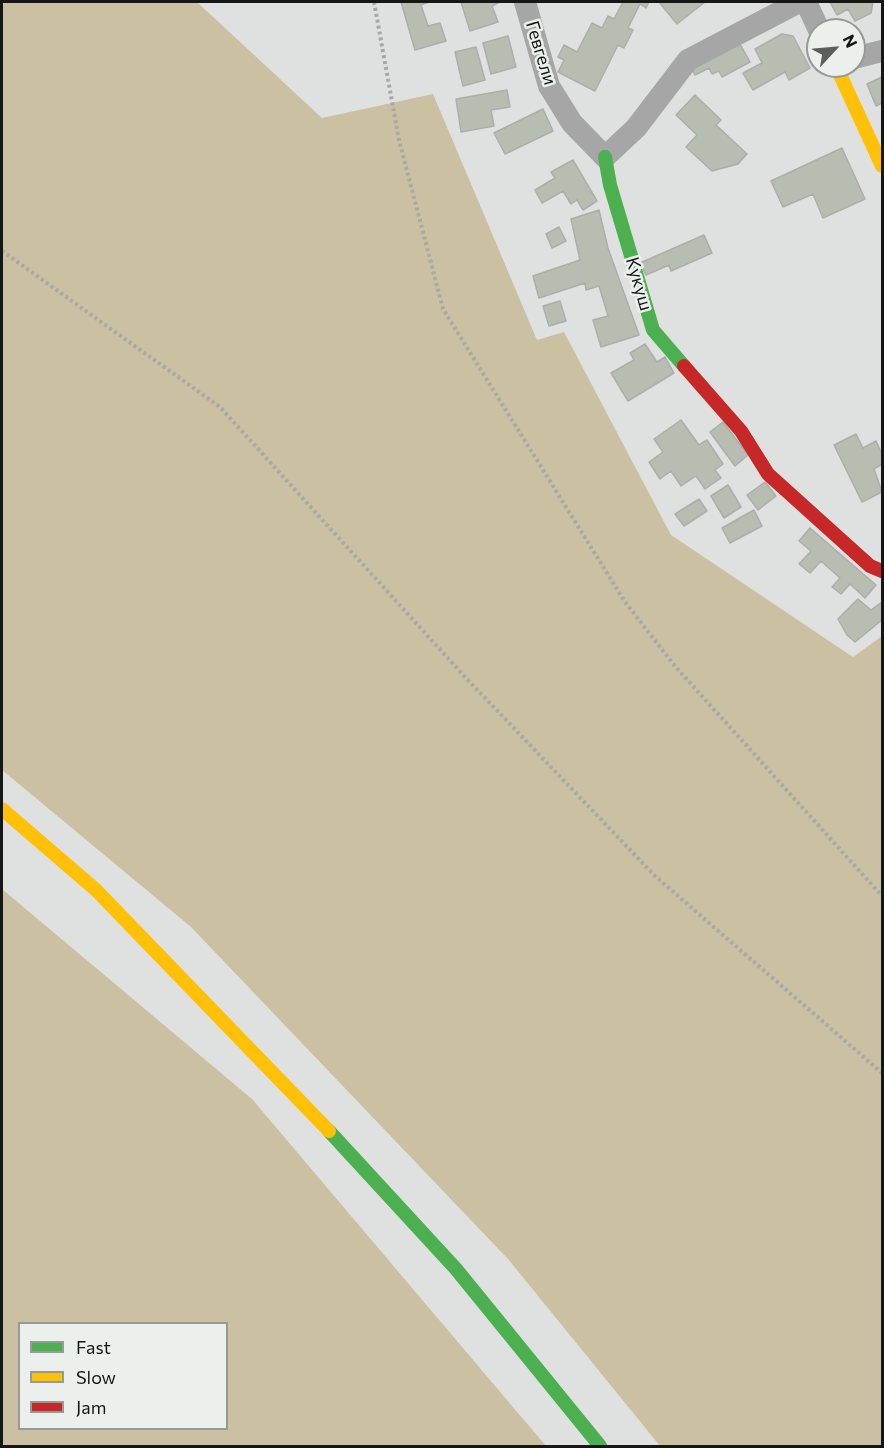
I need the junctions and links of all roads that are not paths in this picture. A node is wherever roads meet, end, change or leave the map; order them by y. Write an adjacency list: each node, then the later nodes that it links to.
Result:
1 (525, 2): 8 (street, Гевгели)
2 (799, 2): 8 (street)
3 (806, 2): 4 (street)
4 (813, 18)
5 (882, 51): 6 (street)
6 (866, 55)
7 (842, 78): 9 (street)
8 (605, 157): 10 (street, Кукуш)
9 (882, 166)
10 (882, 571)
11 (2, 809): 12 (street)
12 (600, 1446)

